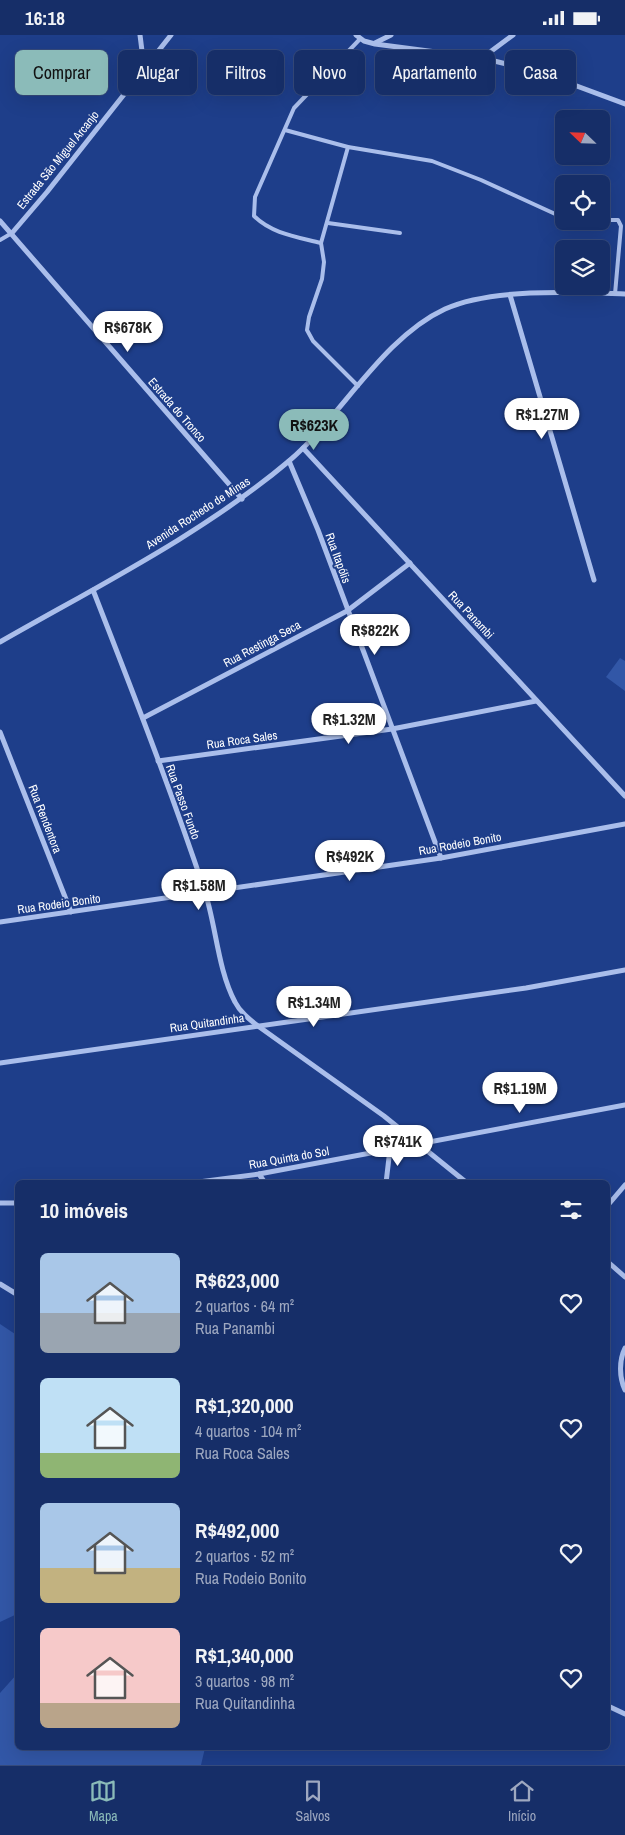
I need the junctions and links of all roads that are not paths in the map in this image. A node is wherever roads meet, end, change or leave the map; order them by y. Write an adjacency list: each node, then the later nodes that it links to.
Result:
1 (140, 35): 7 (street)
2 (171, 35): 8 (street, Estrada São Miguel Arcanjo)
3 (391, 35): 6 (street)
4 (513, 35): 10 (street)
5 (358, 37): 6 (street); 14 (lane)
6 (375, 44): 9 (street)
7 (142, 50)
8 (158, 50)
9 (421, 50)
10 (493, 50)
11 (495, 61): 13 (street)
12 (122, 95): 20 (street, Estrada São Miguel Arcanjo)
13 (625, 104)
14 (285, 129): 15 (lane); 23 (lane)
15 (348, 147): 16 (lane); 19 (lane)
16 (555, 213)
17 (610, 220): 24 (lane)
18 (0, 221): 20 (street, Estrada do Tronco)
19 (328, 223): 21 (lane); 23 (lane)
20 (12, 233): 22 (lane, Estrada São Miguel Arcanjo); 30 (street, Estrada do Tronco)
21 (400, 233)
22 (0, 240)
23 (322, 243): 27 (lane)
24 (616, 294): 25 (street, Avenida Rochedo de Minas); 26 (street, Avenida Rochedo de Minas)
25 (625, 294)
26 (510, 295): 27 (street, Avenida Rochedo de Minas); 32 (street)
27 (358, 387): 28 (street, Avenida Rochedo de Minas)
28 (303, 448): 29 (street, Avenida Rochedo de Minas); 31 (street, Rua Panambi)
29 (289, 461): 30 (street, Avenida Rochedo de Minas); 34 (street, Rua Itapólis)
30 (242, 499): 33 (street, Avenida Rochedo de Minas)
31 (410, 563): 34 (street, Rua Restinga Seca); 36 (street, Rua Panambi)
32 (594, 580)
33 (93, 590): 35 (street, Avenida Rochedo de Minas); 37 (street, Rua Passo Fundo)
34 (347, 611): 37 (street, Rua Restinga Seca); 38 (street, Rua Itapólis)
35 (0, 642)
36 (536, 701): 38 (street, Rua Roca Sales); 41 (street, Rua Panambi)
37 (143, 718): 40 (street, Rua Passo Fundo)
38 (392, 729): 40 (street, Rua Roca Sales); 43 (street, Rua Itapólis)
39 (0, 732): 45 (street, Rua Rendentora)
40 (158, 761): 44 (street, Rua Passo Fundo)
41 (625, 796)
42 (625, 824): 43 (street, Rua Rodeio Bonito)
43 (441, 858): 44 (street, Rua Rodeio Bonito)
44 (205, 893): 45 (street, Rua Rodeio Bonito); 48 (street, Rua Passo Fundo)
45 (71, 912): 46 (street, Rua Rodeio Bonito)
46 (0, 922)
47 (625, 970): 48 (street, Rua Quitandinha)
48 (258, 1026): 49 (street, Rua Quitandinha); 51 (street, Rua Passo Fundo)
49 (0, 1063)
50 (625, 1105): 51 (street, Rua Quinta do Sol)
51 (420, 1144): 52 (street, Rua Quinta do Sol); 57 (street, Rua Passo Fundo)
52 (390, 1149): 53 (street, Rua Quinta do Sol); 56 (street)
53 (259, 1174): 54 (street, Rua Quinta do Sol); 55 (street)
54 (214, 1180)
55 (263, 1180)
56 (386, 1180)
57 (463, 1180)
58 (625, 1185): 61 (street)
59 (0, 1203): 60 (street)
60 (15, 1203)
61 (610, 1203)
62 (610, 1264): 63 (street)
63 (625, 1277)
64 (0, 1284): 65 (street)
65 (15, 1293)
66 (625, 1348): 67 (street)
67 (625, 1390)
68 (610, 1706): 69 (street)
69 (625, 1714)

